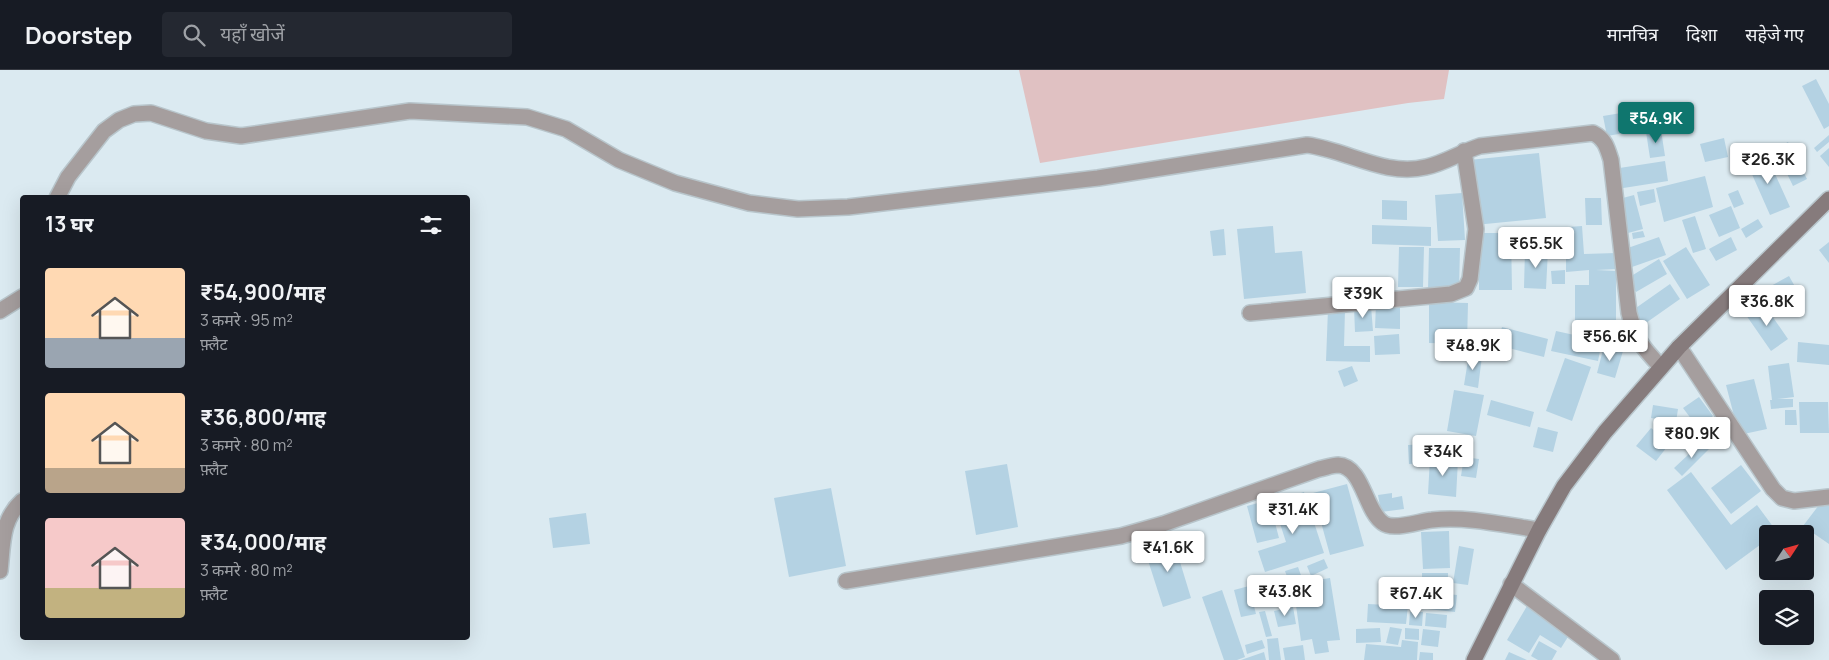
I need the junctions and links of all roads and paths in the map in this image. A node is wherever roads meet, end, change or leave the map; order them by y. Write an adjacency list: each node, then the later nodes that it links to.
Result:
1 (1464, 151): 2 (street); 6 (street); 8 (street)
2 (59, 195)
3 (1829, 199): 7 (main road)
4 (20, 298): 5 (street)
5 (0, 311)
6 (1250, 313)
7 (1679, 347): 8 (main road); 9 (street)
8 (1661, 367): 11 (main road)
9 (1829, 497)
10 (20, 502): 12 (street)
11 (1539, 530): 13 (street); 14 (main road)
12 (0, 571)
13 (846, 581)
14 (1511, 584): 15 (main road); 16 (street)
15 (1474, 660)
16 (1612, 660)

